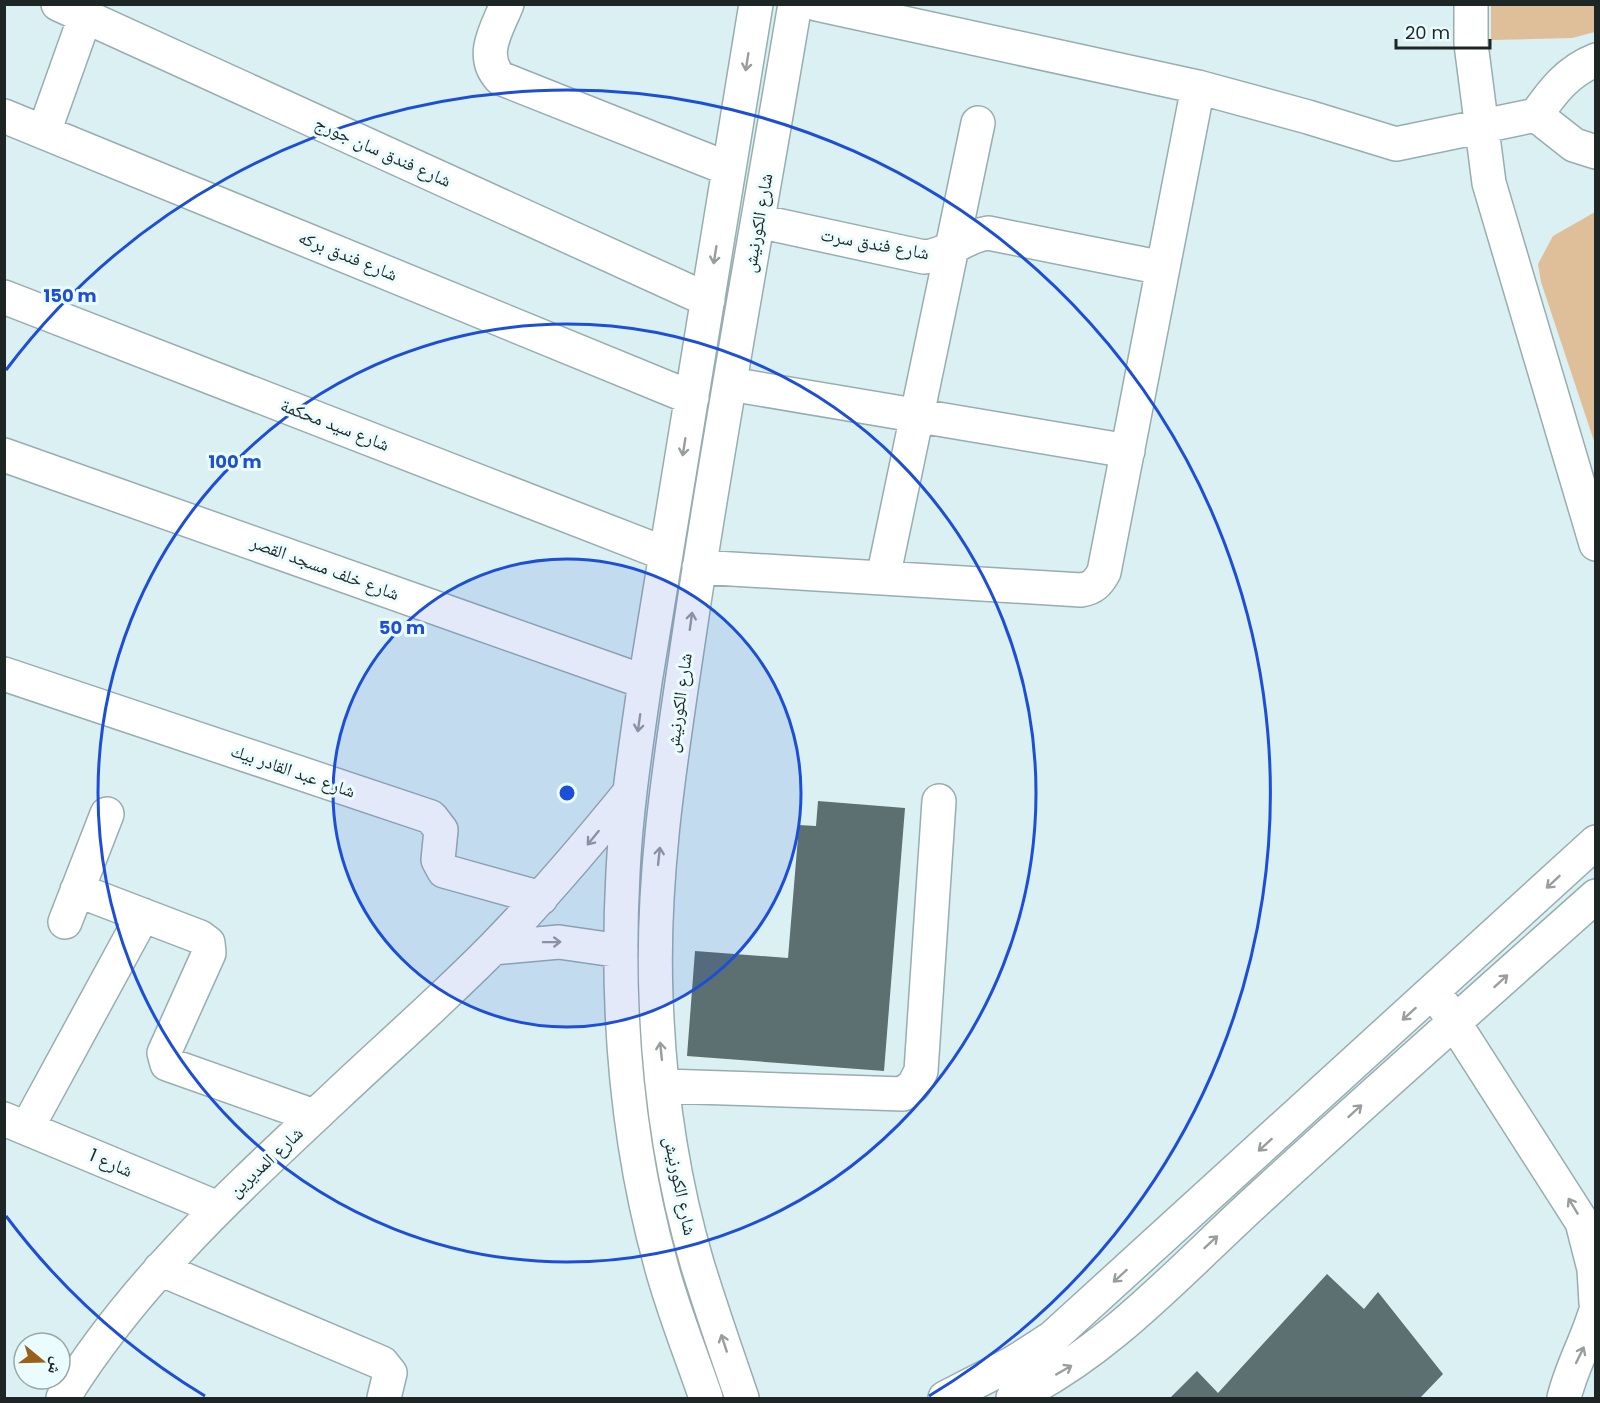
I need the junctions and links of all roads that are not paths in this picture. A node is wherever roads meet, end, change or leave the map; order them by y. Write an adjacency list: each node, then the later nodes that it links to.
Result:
1 (507, 4): 15 (street)
2 (756, 4): 15 (street, شارع الكورنيش, one-way to 15)
3 (795, 4): 16 (street, شارع الكورنيش)
4 (816, 4): 8 (street)
5 (1471, 4): 12 (street)
6 (72, 11): 13 (street); 20 (street, شارع فندق سان جورج)
7 (1596, 60): 9 (street)
8 (1198, 87): 12 (street); 18 (street)
9 (1536, 115): 12 (street); 14 (street)
10 (4, 116): 13 (street, شارع فندق بركه)
11 (978, 123): 17 (street)
12 (1481, 128): 26 (street)
13 (44, 132): 22 (street, شارع فندق بركه)
14 (1596, 152)
15 (729, 169): 20 (street, شارع الكورنيش, one-way to 20)
16 (759, 221): 17 (street, شارع فندق سرت); 21 (street, شارع الكورنيش)
17 (952, 247): 18 (street, شارع فندق سرت); 23 (street)
18 (1163, 268): 24 (street)
19 (4, 297): 27 (street, شارع سيد محكمة)
20 (708, 300): 22 (street, شارع الكورنيش)
21 (730, 384): 23 (street); 28 (street, شارع الكورنيش)
22 (692, 398): 27 (street, شارع الكورنيش, one-way to 27)
23 (916, 415): 24 (street); 29 (street)
24 (1128, 451): 29 (street)
25 (4, 455): 31 (street, شارع خلف مسجد القصر)
26 (1596, 544)
27 (666, 554): 31 (street, شارع الكورنيش)
28 (699, 567): 29 (street); 45 (street, شارع الكورنيش, one-way to 28)
29 (883, 578)
30 (4, 674): 38 (street, شارع عبد القادر بيك)
31 (645, 682): 32 (street, شارع الكورنيش, one-way to 32)
32 (630, 792): 38 (street, شارع المديرين, one-way to 38); 42 (street, شارع الكورنيش)
33 (939, 801): 45 (street)
34 (107, 814): 36 (street)
35 (1596, 842): 43 (street, one-way to 43)
36 (77, 890): 39 (street); 40 (street)
37 (1596, 896): 44 (street, one-way to 37)
38 (541, 898): 41 (street, شارع المديرين)
39 (143, 915): 46 (street); 47 (street)
40 (65, 922)
41 (494, 948): 42 (street, one-way to 42); 46 (street, شارع المديرين)
42 (621, 951): 54 (street, شارع الكورنيش)
43 (1435, 992): 44 (street); 56 (street, one-way to 56)
44 (1454, 1023): 50 (street, one-way to 44); 57 (street, one-way to 44)
45 (664, 1086): 55 (street, شارع الكورنيش, one-way to 45)
46 (315, 1116): 48 (street, شارع المديرين)
47 (16, 1124): 48 (street, شارع 1)
48 (218, 1208): 49 (street, شارع المديرين)
49 (160, 1269): 52 (street, شارع المديرين); 53 (street)
50 (1596, 1303)
51 (1596, 1310): 58 (street, one-way to 51)
52 (63, 1398)
53 (384, 1398)
54 (706, 1398)
55 (742, 1398)
56 (945, 1398)
57 (1013, 1398)
58 (1564, 1398)

